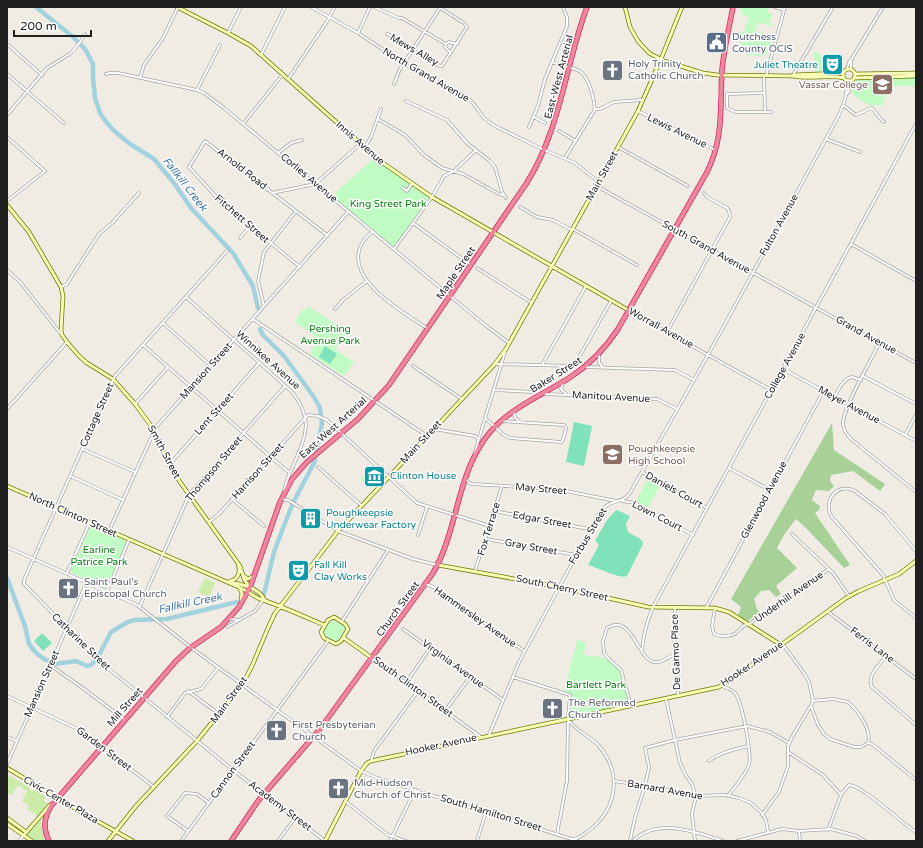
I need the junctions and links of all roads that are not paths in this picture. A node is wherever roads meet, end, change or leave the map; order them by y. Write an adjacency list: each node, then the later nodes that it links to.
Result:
1 (177, 7): 20 (street, Innis Avenue); 49 (street)
2 (241, 7): 20 (street)
3 (285, 7): 30 (street)
4 (311, 7): 18 (street, North Grand Avenue)
5 (335, 7): 18 (street)
6 (370, 7): 21 (street)
7 (374, 7): 19 (street)
8 (440, 7): 19 (street); 26 (street)
9 (563, 7): 33 (street)
10 (587, 7): 35 (highway, East-West Arterial)
11 (625, 7): 31 (street)
12 (682, 7): 31 (street, Main Street)
13 (733, 7): 45 (highway, Baker Street)
14 (775, 7): 17 (street)
15 (833, 7): 47 (street)
16 (883, 7): 32 (street)
17 (785, 8): 46 (street)
18 (330, 17): 21 (street, North Grand Avenue); 50 (street)
19 (425, 30): 25 (street); 28 (street)
20 (228, 33): 30 (street, Innis Avenue)
21 (358, 33): 34 (street, North Grand Avenue)
22 (85, 34): 44 (street)
23 (387, 34): 28 (street, Mews Alley)
24 (7, 44): 44 (street)
25 (446, 44): 26 (street); 29 (street)
26 (457, 44): 29 (street)
27 (220, 45): 54 (street)
28 (412, 50): 29 (street, Mews Alley); 34 (street)
29 (451, 53)
30 (261, 55): 42 (street, Innis Avenue)
31 (661, 59): 45 (street); 58 (street, Main Street)
32 (852, 60): 36 (street); 37 (street)
33 (552, 62): 35 (street); 67 (street)
34 (404, 63): 53 (street); 84 (street, North Grand Avenue)
35 (570, 68): 61 (street); 84 (highway, East-West Arterial)
36 (847, 69): 37 (street); 38 (street)
37 (852, 70): 43 (street)
38 (843, 73): 47 (street); 51 (street)
39 (916, 73): 43 (street)
40 (7, 74): 55 (street)
41 (106, 74): 49 (street, Corlies Avenue)
42 (282, 74): 50 (street, Innis Avenue); 72 (street)
43 (855, 74): 52 (street)
44 (42, 75): 55 (street)
45 (722, 76): 46 (street); 85 (highway, Baker Street)
46 (765, 76): 47 (street); 56 (street)
47 (793, 76): 51 (street)
48 (916, 76): 52 (street)
49 (140, 78): 54 (street, Corlies Avenue)
50 (288, 79): 80 (street, Innis Avenue)
51 (845, 79): 52 (street); 57 (street, Fulton Avenue)
52 (853, 79): 57 (street, Fulton Avenue)
53 (394, 84)
54 (197, 90): 72 (street, Corlies Avenue)
55 (27, 91): 66 (street); 70 (street)
56 (764, 93): 64 (street); 64 (street)
57 (846, 95): 60 (street, Fulton Avenue)
58 (643, 100): 61 (street); 63 (street, Main Street)
59 (406, 102): 83 (street)
60 (843, 106): 69 (street); 77 (street, Fulton Avenue)
61 (595, 109): 79 (street)
62 (381, 110): 68 (street)
63 (638, 111): 81 (street, Main Street); 85 (street, Lewis Avenue)
64 (765, 112): 65 (street)
65 (771, 112)
66 (7, 115)
67 (534, 117): 71 (street); 74 (street)
68 (378, 119): 82 (street); 90 (street)
69 (884, 122)
70 (64, 123)
71 (544, 123)
72 (243, 124): 87 (street, Corlies Avenue)
73 (916, 124): 116 (street, College Avenue)
74 (529, 127)
75 (559, 131): 79 (street)
76 (7, 136): 102 (street)
77 (826, 139): 86 (street); 126 (street, Fulton Avenue)
78 (302, 140): 87 (street)
79 (576, 141): 88 (street)
80 (360, 144): 82 (street, Innis Avenue); 92 (street, Arnold Road)
81 (618, 147): 93 (street, Main Street); 94 (street)
82 (365, 148): 91 (street, Innis Avenue)
83 (476, 150): 90 (street); 99 (street)
84 (544, 150): 88 (street, North Grand Avenue); 112 (highway, Maple Street)
85 (716, 151): 109 (highway, Baker Street)
86 (860, 152)
87 (278, 153): 92 (street, Corlies Avenue)
88 (565, 158): 93 (street, North Grand Avenue)
89 (189, 167): 97 (street, Arnold Road); 108 (street, Fitchett Street)
90 (454, 170): 99 (street); 100 (street)
91 (412, 183): 95 (street); 100 (street, Innis Avenue)
92 (315, 184): 97 (street, Arnold Road); 106 (street, Corlies Avenue)
93 (598, 184): 109 (street, South Grand Avenue); 110 (street, Main Street)
94 (688, 186)
95 (403, 188)
96 (139, 193): 130 (street)
97 (272, 193): 105 (street)
98 (704, 193): 118 (street)
99 (503, 195): 101 (street)
100 (432, 197): 107 (street); 112 (street, Innis Avenue)
101 (506, 198)
102 (7, 202)
103 (7, 205): 130 (street)
104 (520, 207): 110 (street)
105 (296, 211): 113 (street); 115 (street)
106 (348, 211): 111 (street, Corlies Avenue); 113 (street, Mansion Street)
107 (413, 223): 117 (street); 120 (street)
108 (250, 226): 114 (street); 115 (street, Fitchett Street)
109 (674, 229): 118 (street, South Grand Avenue); 138 (highway, Baker Street)
110 (573, 230): 121 (street); 123 (street, Main Street)
111 (373, 231): 117 (street, Corlies Avenue); 127 (street)
112 (494, 233): 120 (highway, Maple Street); 123 (street, Innis Avenue)
113 (327, 235): 122 (street, Mansion Street)
114 (240, 238)
115 (270, 242): 122 (street, Fitchett Street); 135 (street)
116 (851, 244): 128 (street); 136 (street, College Avenue)
117 (394, 249): 131 (street, Corlies Avenue)
118 (712, 250): 126 (street, South Grand Avenue); 142 (street)
119 (227, 251): 132 (street, Cottage Street)
120 (471, 265): 131 (highway, Maple Street)
121 (637, 265)
122 (300, 266): 135 (street, Mansion Street)
123 (552, 266): 129 (street, Worrall Avenue); 134 (street, Main Street)
124 (477, 268): 134 (street)
125 (7, 270): 143 (street)
126 (753, 273): 136 (street, South Grand Avenue); 151 (street, Fulton Avenue)
127 (367, 281): 137 (street); 141 (street)
128 (916, 281)
129 (586, 286): 133 (street, Worrall Avenue); 156 (street)
130 (62, 287): 143 (street)
131 (451, 296): 141 (highway, Maple Street); 146 (street, Corlies Avenue)
132 (186, 297): 140 (street, Cottage Street); 144 (street, Winnikee Avenue)
133 (612, 300): 138 (street, Worrall Avenue); 156 (street)
134 (532, 303): 146 (street, Main Street)
135 (264, 306): 139 (street, Mansion Street)
136 (816, 308): 147 (street, Grand Avenue); 162 (street, College Avenue)
137 (335, 309)
138 (628, 310): 142 (street, Worrall Avenue); 150 (highway, Baker Street)
139 (253, 319): 144 (street, Mansion Street); 178 (street)
140 (163, 323): 148 (street, Cottage Street); 157 (street)
141 (428, 329): 178 (highway, Maple Street)
142 (668, 332): 151 (street, Worrall Avenue)
143 (62, 335): 145 (street, Smith Street)
144 (234, 340): 152 (street, Winnikee Avenue); 157 (street, Mansion Street)
145 (66, 342): 164 (street, Smith Street); 182 (street)
146 (509, 343): 149 (street, Main Street)
147 (880, 343): 153 (street, Grand Avenue); 163 (street)
148 (143, 345): 159 (street); 164 (street, Cottage Street)
149 (506, 349): 154 (street, Church Street); 155 (street, Main Street)
150 (601, 351): 160 (highway, Baker Street); 161 (street)
151 (708, 355): 165 (street, Forbus Street); 171 (street, Worrall Avenue)
152 (259, 363): 168 (street, Winnikee Avenue); 184 (street, Lent Street)
153 (916, 363)
154 (501, 364): 155 (street); 156 (street); 170 (street, Church Street)
155 (494, 365): 177 (street, Main Street)
156 (542, 365)
157 (211, 366): 169 (street, Mansion Street)
158 (412, 366): 177 (street)
159 (168, 367): 169 (street); 179 (street)
160 (584, 367): 161 (street); 167 (highway, Baker Street)
161 (604, 367): 165 (street)
162 (783, 369): 171 (street, College Avenue); 173 (street, Meyer Avenue)
163 (863, 376): 166 (street); 180 (street)
164 (113, 379): 179 (street, Smith Street); 202 (street, Cottage Street)
165 (694, 380): 185 (street, Forbus Street)
166 (861, 380): 176 (street); 181 (street)
167 (565, 381): 174 (highway, Baker Street); 175 (street, Manitou Avenue)
168 (286, 386): 187 (street, Winnikee Avenue); 195 (street, Thompson Street)
169 (191, 388): 184 (street); 193 (street, Mansion Street)
170 (493, 390): 172 (street); 188 (street, Church Street)
171 (771, 390): 207 (street, College Avenue)
172 (532, 392)
173 (823, 392): 176 (street, Meyer Avenue); 217 (street, Glenwood Avenue)
174 (542, 394): 175 (street, Manitou Avenue); 183 (highway, Baker Street)
175 (567, 394): 185 (street, Manitou Avenue)
176 (834, 397): 181 (street, Meyer Avenue)
177 (462, 398): 192 (street, Main Street)
178 (375, 401): 196 (highway, East-West Arterial); 198 (street)
179 (135, 404): 193 (street, Smith Street)
180 (916, 404)
181 (849, 405): 197 (street, Meyer Avenue); 218 (street)
182 (7, 409)
183 (516, 409): 189 (highway, Baker Street); 190 (street)
184 (218, 410): 195 (street); 205 (street, Lent Street)
185 (677, 410): 210 (street, Forbus Street)
186 (916, 415): 197 (street)
187 (305, 417): 196 (street); 203 (street, Harrison Street); 209 (street, Winnikee Avenue)
188 (485, 418): 191 (street); 194 (street, Church Street)
189 (501, 421): 190 (street); 191 (highway, Baker Street)
190 (522, 422): 191 (street)
191 (494, 427): 204 (highway, Baker Street)
192 (433, 429): 198 (street, Main Street); 199 (street)
193 (154, 431): 205 (street, Smith Street); 208 (street, Mansion Street)
194 (481, 431): 199 (street); 200 (street, Church Street)
195 (244, 433): 203 (street); 219 (street, Thompson Street)
196 (341, 433): 212 (street); 216 (highway, East-West Arterial)
197 (905, 435): 201 (street, Meyer Avenue)
198 (427, 436): 212 (street, Main Street)
199 (475, 436): 200 (street)
200 (478, 440): 204 (street, Church Street)
201 (916, 441)
202 (82, 449): 208 (street); 211 (street, Cottage Street)
203 (270, 456): 209 (street); 221 (street, Harrison Street)
204 (472, 462): 213 (highway, Church Street)
205 (169, 465): 219 (street, Smith Street)
206 (318, 466): 225 (street)
207 (729, 468): 217 (street); 228 (street, College Avenue)
208 (135, 472): 222 (street, Mansion Street)
209 (290, 472): 220 (street, Winnikee Avenue)
210 (642, 472): 224 (street, Forbus Street); 228 (street, Daniels Court)
211 (70, 476): 222 (street); 226 (street, Cottage Street)
212 (388, 477): 225 (street, Main Street); 227 (street)
213 (466, 477): 215 (street, May Street); 230 (highway, Church Street)
214 (7, 486): 226 (street, North Clinton Street)
215 (502, 486): 224 (street, May Street); 229 (street, Fox Terrace)
216 (288, 487): 220 (highway, Winnikee Avenue)
217 (770, 490): 273 (street, Glenwood Avenue)
218 (916, 492)
219 (189, 495): 232 (street, Smith Street); 246 (street, Thompson Street)
220 (283, 495): 223 (highway, Winnikee Avenue)
221 (232, 499): 232 (street, Harrison Street); 233 (street)
222 (123, 500): 236 (street, Mansion Street)
223 (281, 500): 237 (street, South Cherry Street); 256 (highway, Winnikee Avenue)
224 (620, 501): 235 (street, Forbus Street); 239 (street, Lown Court)
225 (362, 506): 237 (street, Main Street)
226 (56, 507): 231 (street, North Clinton Street); 248 (street, Cottage Street)
227 (427, 507): 230 (street); 240 (street)
228 (707, 508): 239 (street, College Avenue)
229 (494, 511): 234 (street, Fox Terrace); 235 (street, Edgar Street)
230 (454, 515): 234 (street); 251 (highway, Church Street)
231 (90, 522): 236 (street, North Clinton Street); 254 (street)
232 (208, 522): 249 (street, Smith Street)
233 (264, 526)
234 (490, 526): 241 (street, Fox Terrace)
235 (590, 529): 247 (street, Forbus Street)
236 (109, 531): 242 (street, North Clinton Street)
237 (338, 531): 244 (street, South Cherry Street); 270 (street, Main Street)
238 (792, 534): 252 (street)
239 (693, 535): 271 (street, College Avenue)
240 (418, 536)
241 (486, 539): 247 (street, Gray Street); 253 (street, Fox Terrace)
242 (129, 540): 246 (street, North Clinton Street); 265 (street)
243 (7, 547): 248 (street, South Hamilton Street)
244 (388, 550): 251 (street, South Cherry Street); 279 (street)
245 (916, 551): 257 (street)
246 (162, 554): 259 (street, North Clinton Street); 268 (street, Thompson Street)
247 (576, 555): 263 (street, Forbus Street)
248 (34, 559): 254 (street, South Hamilton Street); 260 (street, Cottage Street)
249 (237, 563): 255 (street, Smith Street); 259 (street)
250 (915, 563): 257 (street, Hooker Avenue)
251 (438, 565): 253 (street, South Cherry Street); 261 (highway, Church Street)
252 (829, 569): 266 (street); 280 (street, Underhill Avenue)
253 (476, 571): 263 (street, South Cherry Street)
254 (67, 573): 258 (street, South Hamilton Street)
255 (243, 574): 256 (street); 264 (street, Smith Street)
256 (254, 576): 264 (highway, Winnikee Avenue)
257 (885, 580): 266 (street, Hooker Avenue); 276 (street)
258 (87, 582): 265 (street, South Hamilton Street); 283 (street, Mansion Street)
259 (227, 582): 262 (street, North Clinton Street); 264 (street, North Clinton Street)
260 (25, 585): 283 (street, Catharine Street)
261 (426, 585): 290 (street, Hammersley Avenue); 294 (highway, Church Street)
262 (237, 586): 264 (street, North Clinton Street); 269 (street)
263 (559, 586): 271 (street, South Cherry Street); 290 (street, Forbus Street)
264 (249, 590): 267 (street, North Clinton Street); 269 (highway, Mill Street)
265 (107, 591): 268 (street, South Hamilton Street)
266 (849, 596): 275 (street, Hooker Avenue)
267 (264, 599): 270 (street, North Clinton Street); 278 (street)
268 (140, 607): 288 (street, South Hamilton Street)
269 (239, 607): 277 (highway, Mill Street)
270 (280, 607): 281 (street); 301 (street, Main Street)
271 (653, 607): 272 (street, South Cherry Street); 291 (street, College Avenue)
272 (675, 607): 273 (street, South Cherry Street); 292 (street, De Garmo Place)
273 (706, 608): 274 (street, South Cherry Street)
274 (715, 608): 280 (street, South Cherry Street); 280 (street, Underhill Avenue)
275 (827, 611): 287 (street, Hooker Avenue); 293 (street, Ferris Lane)
276 (916, 618)
277 (228, 620): 278 (street); 288 (highway, Mill Street)
278 (240, 620): 282 (street)
279 (342, 621): 281 (street); 285 (street)
280 (749, 624): 287 (street, South Cherry Street)
281 (324, 625): 286 (street)
282 (226, 627)
283 (66, 628): 295 (street, Mansion Street); 307 (street, Catharine Street)
284 (403, 629): 289 (street, Virginia Avenue)
285 (344, 638): 286 (street); 294 (street, South Clinton Street)
286 (328, 640): 314 (street, Cannon Street)
287 (781, 645): 302 (street, Hooker Avenue); 310 (street)
288 (190, 648): 296 (street, South Hamilton Street); 307 (highway, Mill Street)
289 (430, 648): 297 (street, Virginia Avenue); 300 (street)
290 (524, 651): 298 (street, Forbus Street)
291 (642, 652): 292 (street); 311 (street)
292 (675, 654): 306 (street, De Garmo Place)
293 (886, 656): 299 (street, Ferris Lane); 320 (street)
294 (372, 658): 300 (street, South Clinton Street); 324 (highway, Church Street)
295 (50, 665): 313 (street, Mansion Street); 319 (street)
296 (218, 668): 301 (street, South Hamilton Street); 303 (street)
297 (470, 676): 309 (street, Virginia Avenue); 315 (street)
298 (513, 677): 309 (street, Forbus Street); 318 (street)
299 (916, 678)
300 (406, 683): 304 (street, South Clinton Street)
301 (242, 685): 314 (street, South Hamilton Street); 316 (street, Main Street)
302 (722, 686): 306 (street, Hooker Avenue); 321 (street)
303 (188, 691): 316 (street); 317 (street)
304 (418, 691): 315 (street, South Clinton Street); 334 (street)
305 (7, 696): 313 (street, Garden Street)
306 (678, 696): 308 (street, Hooker Avenue)
307 (144, 698): 317 (street, Catharine Street); 319 (highway, Mill Street)
308 (666, 699): 311 (street, Hooker Avenue); 326 (street)
309 (503, 700): 322 (street, Forbus Street)
310 (812, 701): 312 (street); 330 (street)
311 (631, 706): 318 (street, Hooker Avenue)
312 (811, 706): 329 (street); 330 (street)
313 (32, 708): 327 (street, Mansion Street); 331 (street, Garden Street)
314 (277, 710): 324 (street, South Hamilton Street); 338 (street, Cannon Street)
315 (445, 711): 325 (street, South Clinton Street)
316 (219, 714): 328 (street, Main Street)
317 (167, 717): 328 (street, Catharine Street)
318 (568, 719): 322 (street, Hooker Avenue); 341 (street); 366 (street)
319 (125, 720): 331 (highway, Mill Street)
320 (916, 724)
321 (745, 726): 326 (street); 329 (street); 332 (street)
322 (489, 736): 325 (street, Hooker Avenue)
323 (7, 737): 327 (street)
324 (314, 737): 339 (street, South Hamilton Street); 345 (highway, Church Street)
325 (482, 737): 334 (street, Hooker Avenue)
326 (675, 740): 342 (street); 347 (street)
327 (17, 741): 336 (street, Mansion Street)
328 (197, 741): 338 (street, Academy Street); 343 (street, Main Street)
329 (789, 743): 333 (street)
330 (868, 743): 340 (street)
331 (102, 746): 343 (street, Garden Street); 349 (highway, Mill Street)
332 (749, 746): 335 (street); 348 (street)
333 (788, 752): 346 (street); 354 (street)
334 (371, 761): 339 (street)
335 (709, 761)
336 (7, 764)
337 (7, 768): 349 (street, Civic Center Plaza)
338 (233, 770): 345 (street, Academy Street); 352 (street, Cannon Street)
339 (361, 771): 344 (street, South Hamilton Street); 351 (street)
340 (916, 780)
341 (614, 781): 342 (street, Barnard Avenue); 369 (street)
342 (645, 786): 347 (street, Barnard Avenue); 384 (street)
343 (154, 787): 359 (street, Main Street)
344 (416, 790): 353 (street, South Hamilton Street); 367 (street)
345 (264, 794): 356 (street, Academy Street); 376 (highway, Church Street)
346 (841, 795): 358 (street); 364 (street)
347 (696, 796): 348 (street, Barnard Avenue); 362 (street)
348 (728, 796): 354 (street, Barnard Avenue)
349 (57, 798): 350 (highway, Mill Street); 359 (street, Civic Center Plaza)
350 (54, 802): 365 (street, Mill Street); 372 (highway)
351 (345, 802): 367 (street); 378 (street)
352 (208, 803): 361 (street, Cannon Street); 361 (street)
353 (486, 812): 366 (street, South Hamilton Street); 381 (street)
354 (762, 815): 363 (street, Barnard Avenue)
355 (7, 818): 365 (street)
356 (295, 818): 377 (street); 378 (street, Academy Street)
357 (7, 824): 365 (street)
358 (828, 830): 360 (street); 389 (street)
359 (115, 831): 373 (street, Main Street); 374 (street, Civic Center Plaza)
360 (799, 831): 363 (street); 388 (street)
361 (188, 832): 375 (street, Cannon Street)
362 (694, 832): 384 (street); 385 (street); 386 (street)
363 (768, 832): 387 (street)
364 (916, 832)
365 (25, 834): 370 (street, Mill Street); 371 (street)
366 (557, 834): 368 (street, South Hamilton Street)
367 (392, 837): 379 (street); 380 (street)
368 (567, 838): 369 (street, South Hamilton Street); 382 (street)
369 (573, 840): 383 (street, South Hamilton Street)
370 (19, 841)
371 (32, 841)
372 (48, 841)
373 (108, 841)
374 (133, 841)
375 (181, 841)
376 (231, 841)
377 (278, 841)
378 (325, 841)
379 (390, 841)
380 (406, 841)
381 (477, 841)
382 (565, 841)
383 (578, 841)
384 (632, 841)
385 (695, 841)
386 (723, 841)
387 (737, 841)
388 (800, 841)
389 (865, 841)

